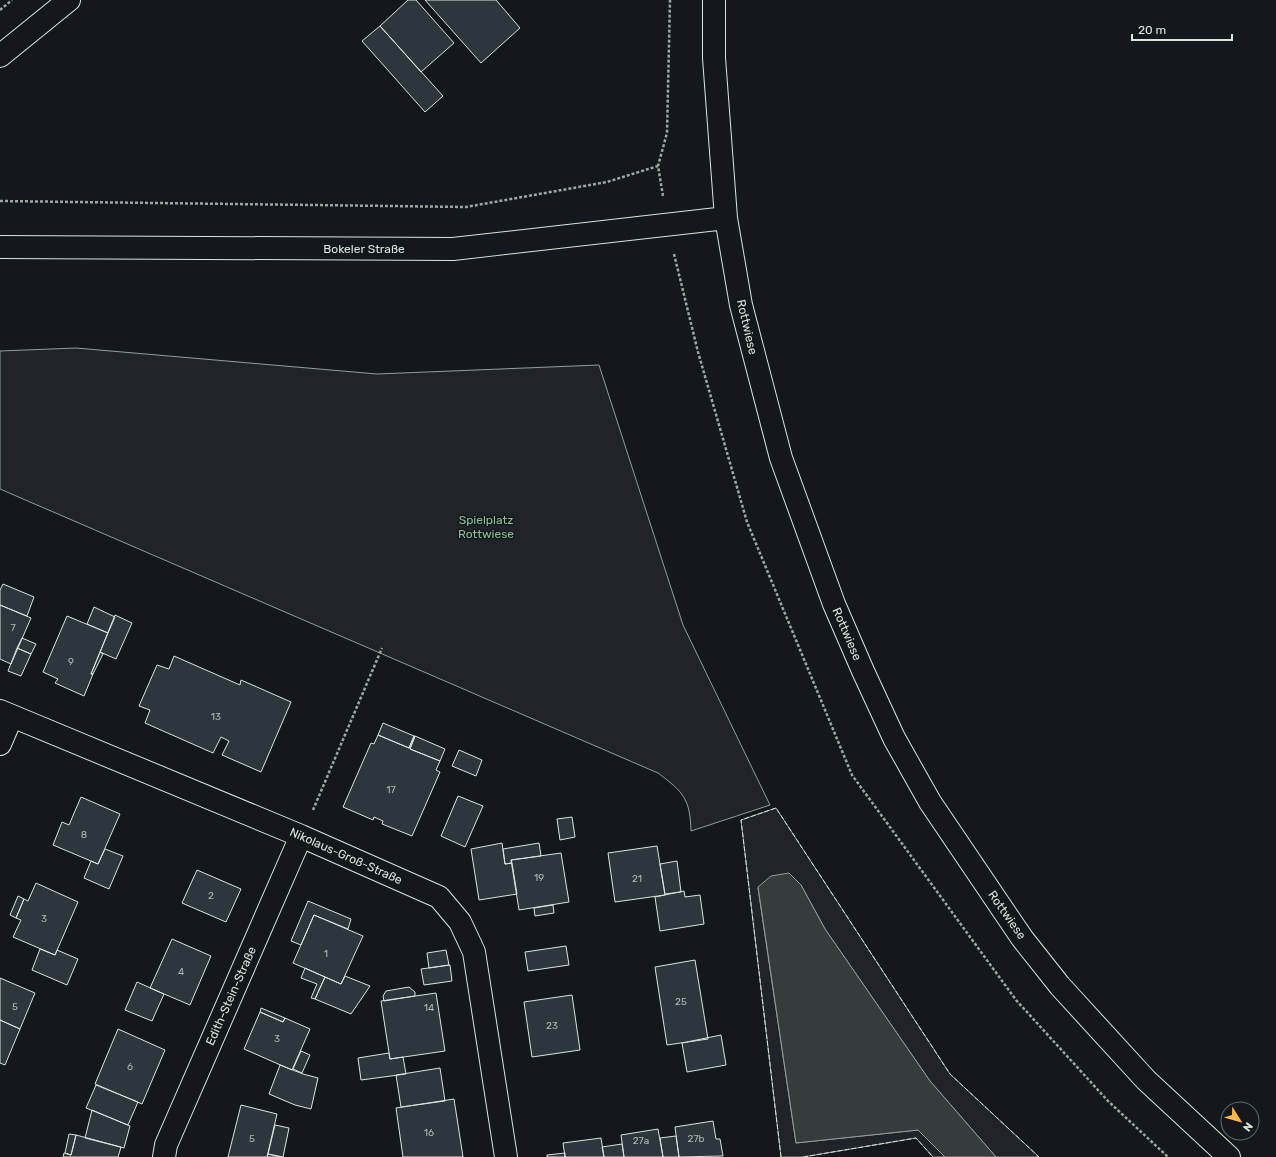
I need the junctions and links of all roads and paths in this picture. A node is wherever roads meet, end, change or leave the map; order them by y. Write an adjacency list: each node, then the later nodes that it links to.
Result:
1 (12, 0): 5 (path)
2 (69, 0): 6 (street)
3 (670, 0): 7 (path)
4 (714, 0): 8 (street, Rottwiese)
5 (0, 10)
6 (0, 56)
7 (0, 201)
8 (726, 218): 9 (street, Bokeler Straße); 16 (street, Rottwiese)
9 (0, 247)
10 (382, 648): 13 (path)
11 (6, 713): 12 (street); 13 (street, Nikolaus-Groß-Straße)
12 (0, 744)
13 (301, 836): 14 (street, Edith-Stein-Straße); 15 (street, Nikolaus-Groß-Straße)
14 (164, 1157)
15 (506, 1157)
16 (1229, 1157)

